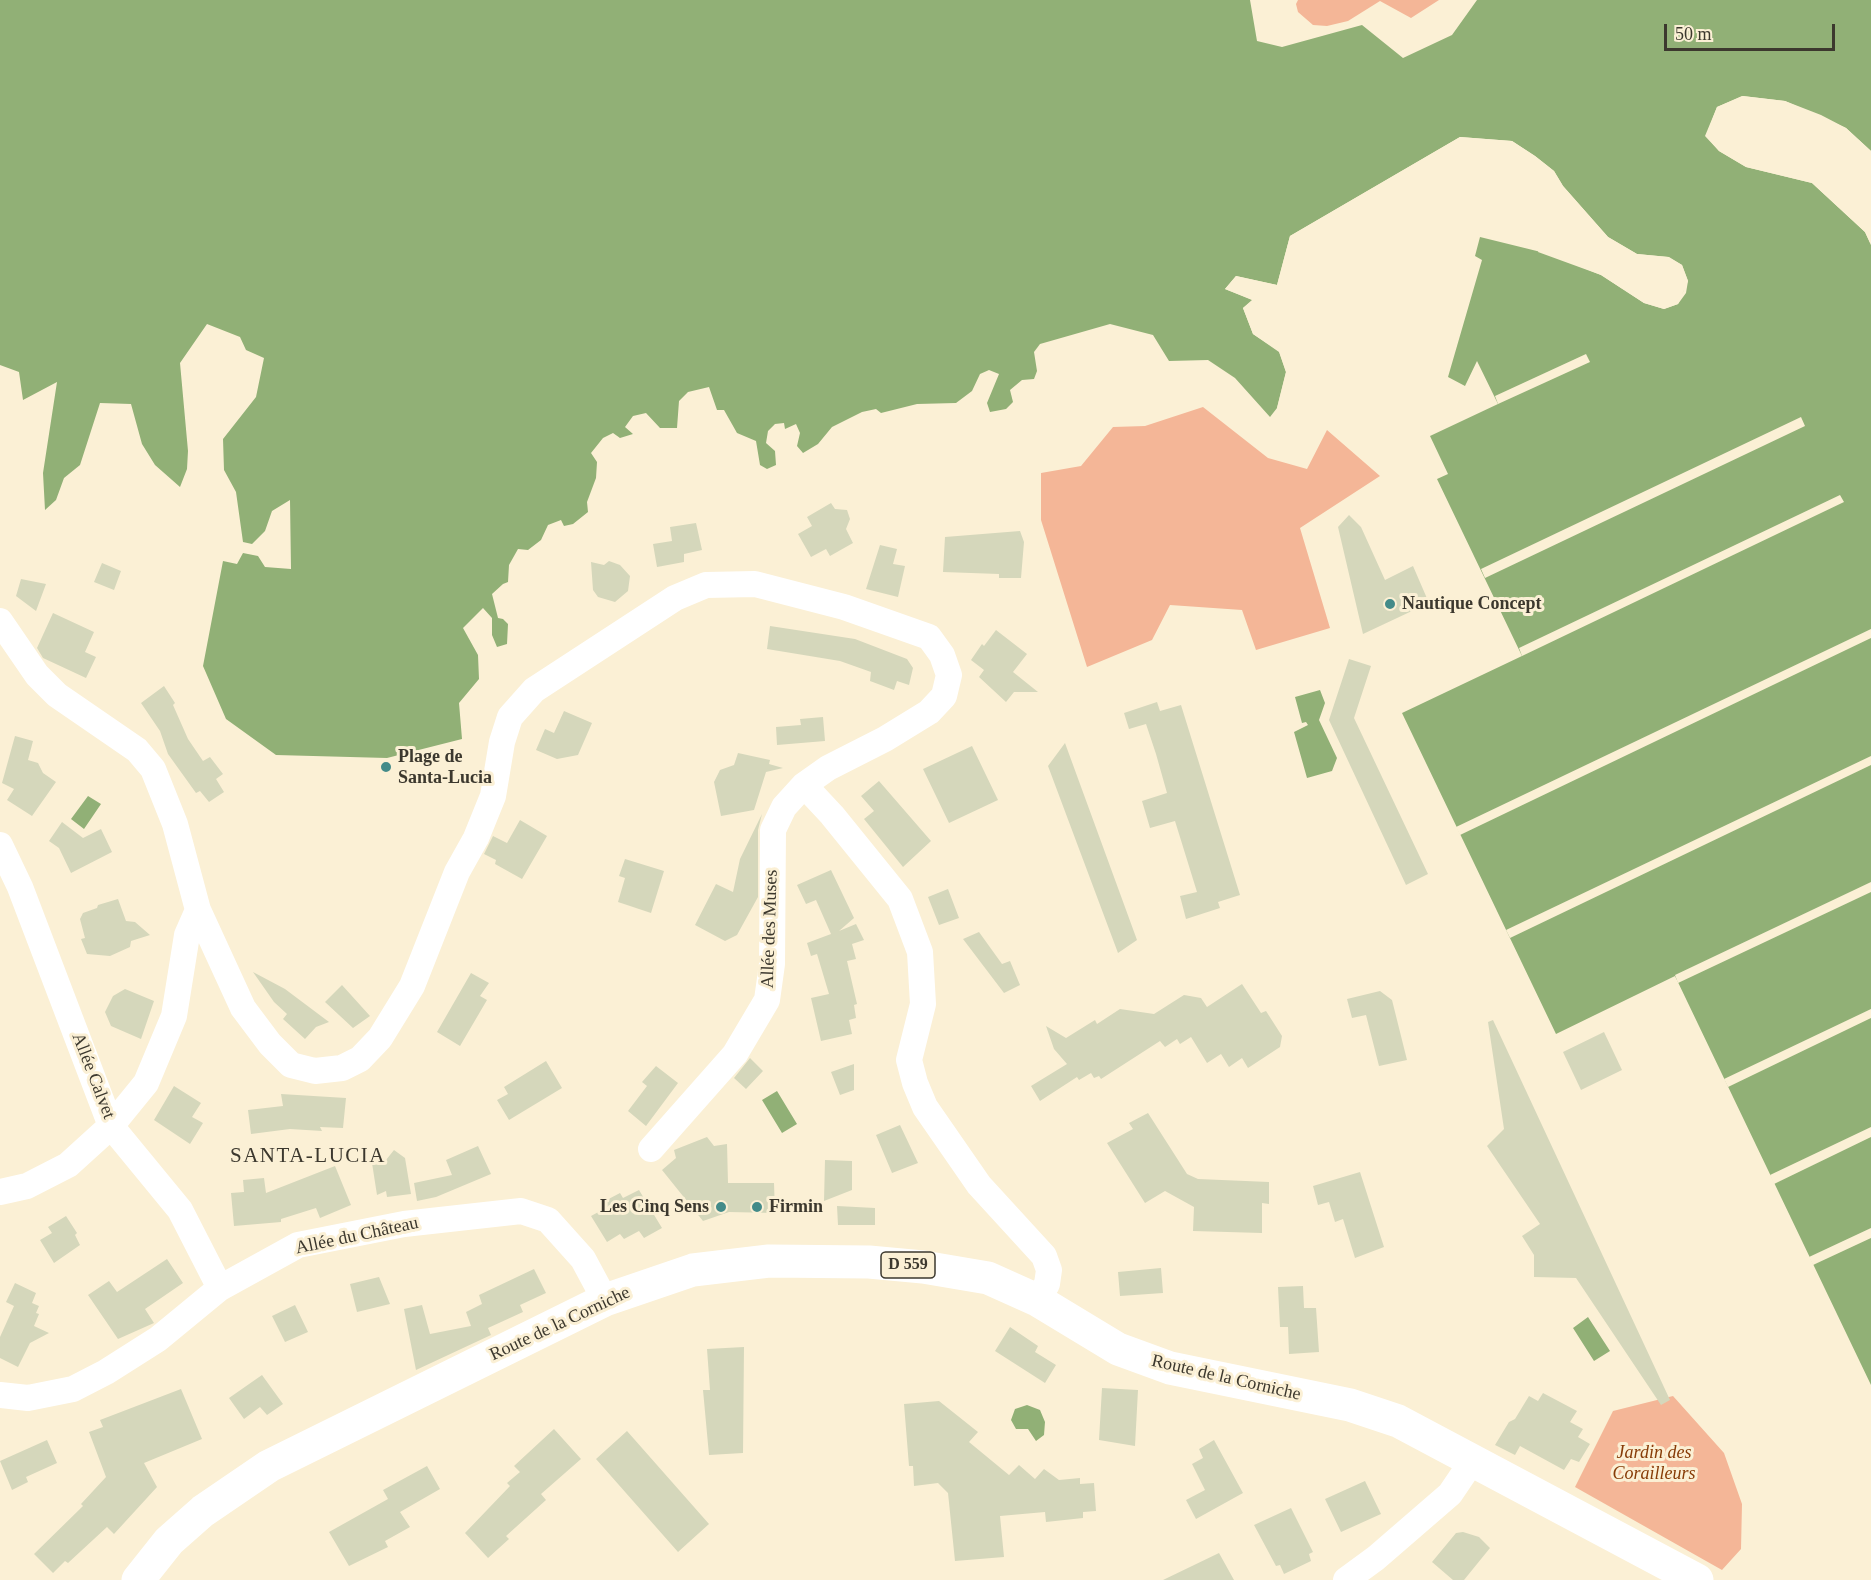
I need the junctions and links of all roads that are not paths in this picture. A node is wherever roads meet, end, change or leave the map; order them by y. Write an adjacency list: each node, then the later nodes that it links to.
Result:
1 (0, 621): 4 (street, Allée des Muses)
2 (804, 785): 4 (street, Allée des Muses); 6 (street, Allée des Muses); 10 (street)
3 (0, 845): 5 (street, Allée Calvet)
4 (198, 910): 5 (street)
5 (111, 1126): 7 (street); 8 (street, Allée Calvet)
6 (651, 1149)
7 (0, 1192)
8 (220, 1288): 9 (street, Allée du Château); 11 (street, Allée du Château)
9 (605, 1299): 10 (main road, Route de la Corniche / D 559); 13 (main road, Route de la Corniche / D 559)
10 (1037, 1300): 12 (main road, Route de la Corniche / D 559)
11 (1, 1399)
12 (1473, 1460): 14 (street); 15 (main road, Route de la Corniche / D 559)
13 (138, 1580)
14 (1346, 1580)
15 (1697, 1580)

